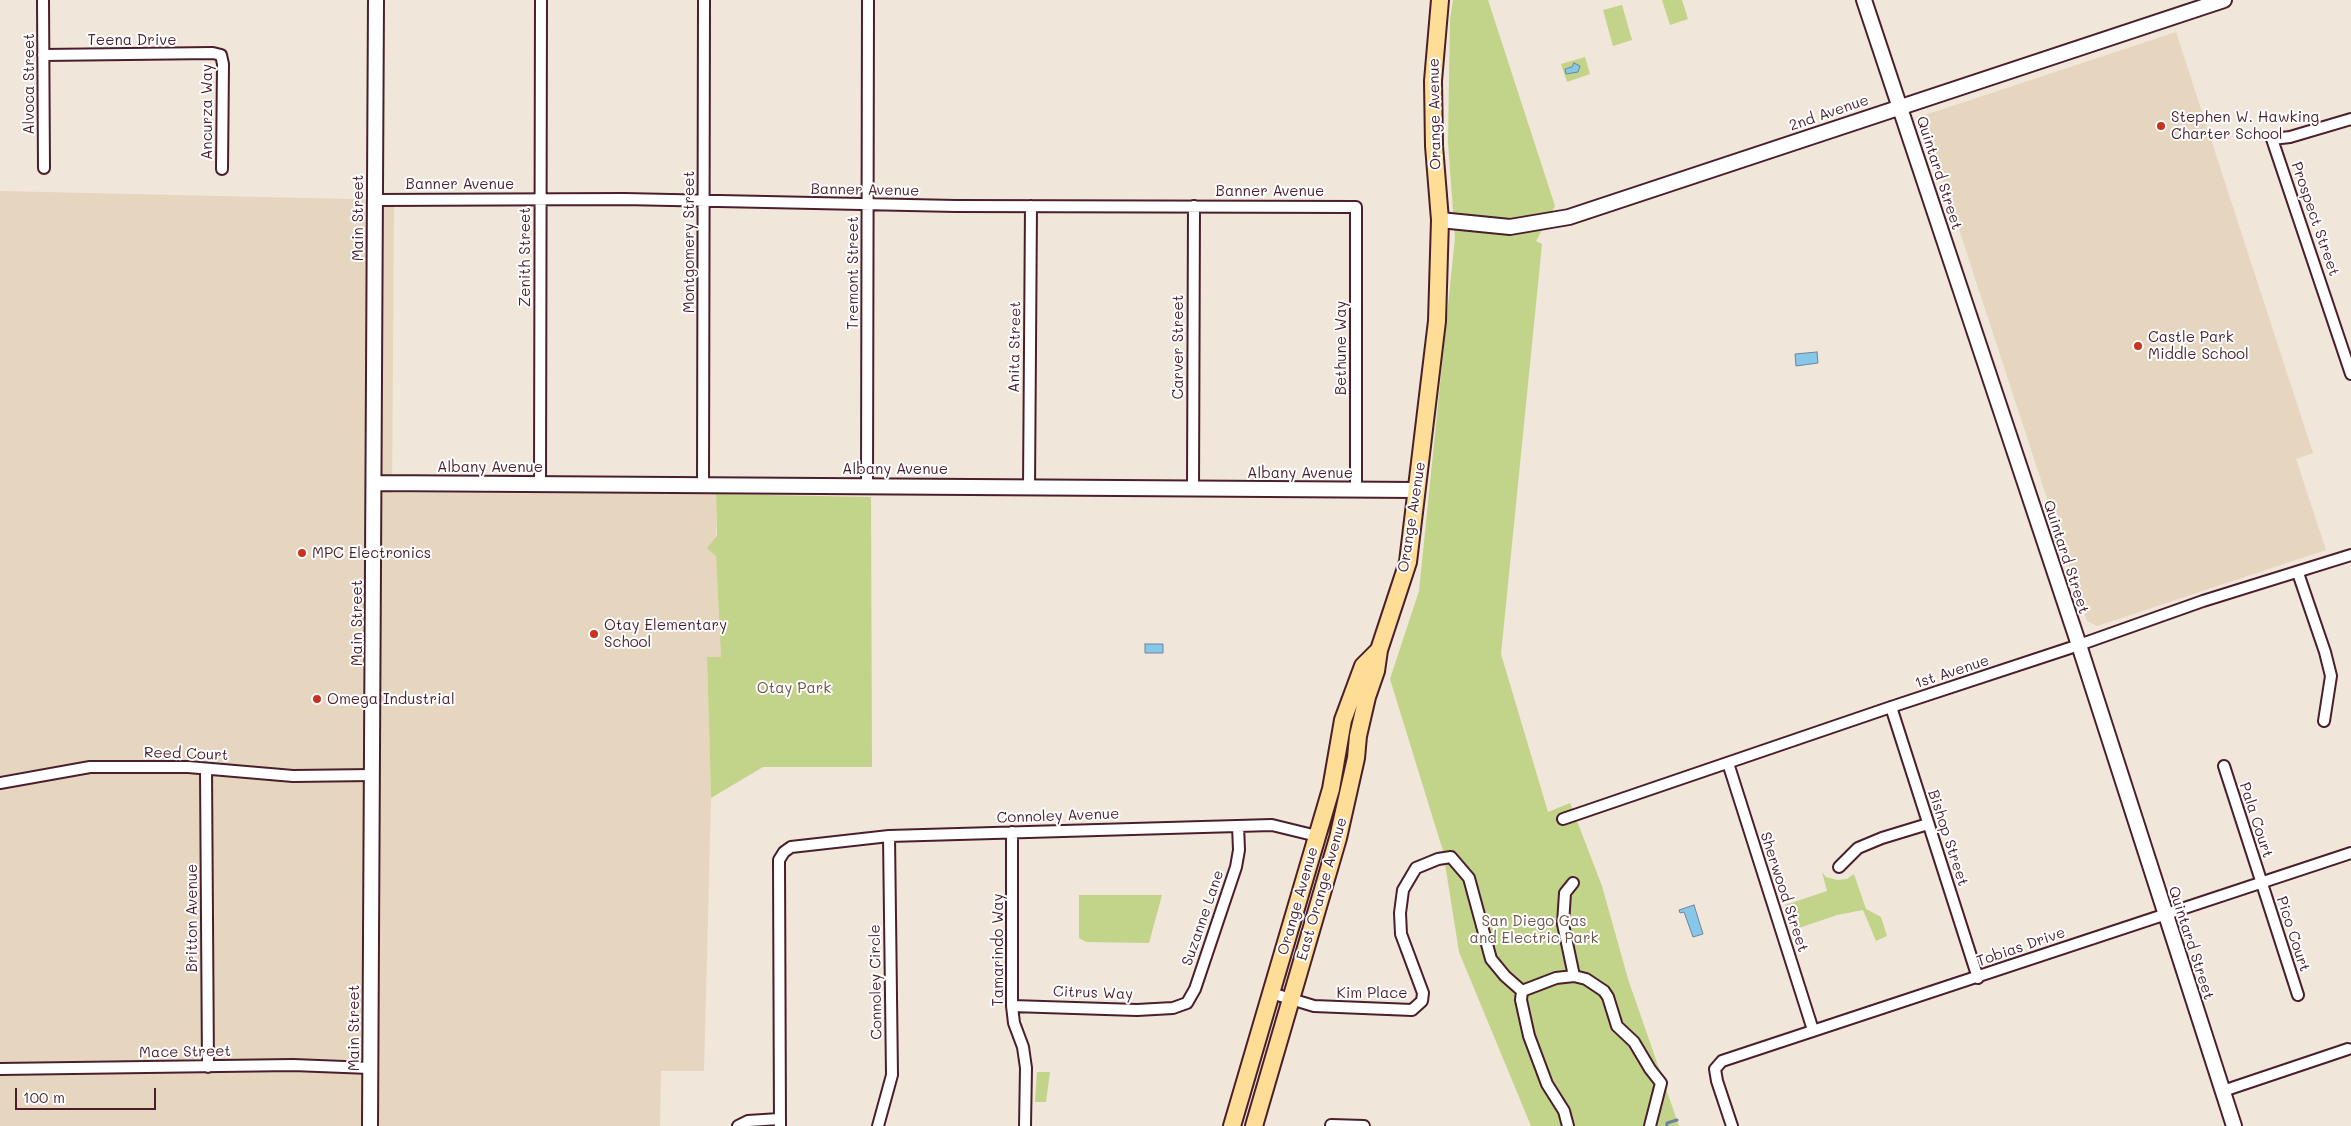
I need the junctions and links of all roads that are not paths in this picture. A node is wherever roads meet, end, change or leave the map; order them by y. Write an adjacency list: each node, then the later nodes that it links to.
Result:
1 (43, 0): 9 (street, Alvoca Street)
2 (376, 0): 15 (street, Main Street)
3 (541, 0): 16 (street, Zenith Street)
4 (704, 0): 17 (street, Montgomery Street)
5 (868, 0): 18 (street, Tremont Street)
6 (1440, 0): 22 (main road, Orange Avenue)
7 (1864, 0): 11 (street, Quintard Street)
8 (2224, 0): 11 (street, 2nd Avenue)
9 (43, 55): 10 (street, Teena Drive); 13 (street, Alvoca Street)
10 (221, 55): 14 (street, Ancurza Way)
11 (1900, 106): 22 (street, 2nd Avenue); 34 (street, Quintard Street)
12 (2351, 119): 23 (street, Prospect Street)
13 (44, 168)
14 (222, 169)
15 (375, 200): 16 (street, Banner Avenue); 24 (street, Main Street)
16 (540, 200): 17 (street, Banner Avenue); 25 (street, Zenith Street)
17 (704, 200): 18 (street, Banner Avenue); 26 (street, Montgomery Street)
18 (869, 204): 19 (street, Banner Avenue); 27 (street, Tremont Street)
19 (1031, 206): 20 (street, Banner Avenue); 28 (street, Anita Street)
20 (1194, 206): 21 (street, Banner Avenue); 29 (street, Carver Street)
21 (1356, 207): 30 (street, Bethune Way)
22 (1440, 220): 31 (main road, Orange Avenue)
23 (2351, 374)
24 (374, 483): 25 (street, Albany Avenue); 41 (street, Main Street)
25 (540, 484): 26 (street, Albany Avenue)
26 (703, 485): 27 (street, Albany Avenue)
27 (867, 486): 28 (street, Albany Avenue)
28 (1029, 488): 29 (street, Albany Avenue)
29 (1193, 489): 30 (street, Albany Avenue)
30 (1356, 489): 31 (street, Albany Avenue)
31 (1417, 490): 35 (main road, Orange Avenue)
32 (2351, 555): 33 (street, 1st Avenue)
33 (2298, 573): 34 (street, 1st Avenue); 37 (street)
34 (2079, 645): 36 (street, 1st Avenue); 54 (street, Quintard Street)
35 (1379, 650): 48 (main road, Orange Avenue); 49 (main road, East Orange Avenue)
36 (1891, 707): 38 (street, 1st Avenue); 44 (street, Bishop Street)
37 (2324, 721)
38 (1728, 763): 43 (street, 1st Avenue); 63 (street, Sherwood Street)
39 (2224, 766): 53 (street, Pala Court)
40 (206, 769): 41 (street, Reed Court); 42 (street, Reed Court); 65 (street, Britton Avenue)
41 (373, 775): 67 (street, Main Street)
42 (0, 783)
43 (1562, 819)
44 (1928, 824): 51 (street); 56 (street, Bishop Street)
45 (1238, 826): 46 (street, Connoley Avenue); 48 (street, Connoley Avenue); 62 (street, Suzanne Lane)
46 (1012, 832): 47 (street, Connoley Avenue); 61 (street, Tamarindo Way)
47 (890, 836): 69 (street, Connoley Avenue); 73 (street, Connoley Circle)
48 (1316, 836): 49 (main road); 58 (main road, Orange Avenue)
49 (1337, 842): 60 (main road, East Orange Avenue)
50 (2351, 853): 53 (street, Tobias Drive)
51 (1839, 867)
52 (1573, 883): 55 (street)
53 (2261, 884): 54 (street, Tobias Drive); 59 (street, Pico Court)
54 (2165, 915): 56 (street, Tobias Drive); 68 (street, Quintard Street)
55 (1574, 976): 57 (street); 79 (street)
56 (1978, 978): 63 (street, Tobias Drive)
57 (1522, 991): 60 (street, Kim Place); 78 (street)
58 (1271, 993): 60 (street, Kim Place); 75 (main road, Orange Avenue)
59 (2298, 995)
60 (1290, 1000): 76 (main road, East Orange Avenue)
61 (1012, 1006): 62 (street, Citrus Way); 74 (street, Tamarindo Way)
62 (1173, 1008)
63 (1813, 1030): 80 (street, Tobias Drive)
64 (2348, 1049): 68 (street)
65 (208, 1067): 66 (street, Mace Street); 67 (street, Mace Street)
66 (0, 1068)
67 (370, 1068): 71 (street, Main Street)
68 (2223, 1090): 81 (street, Quintard Street)
69 (779, 1122): 72 (street)
70 (1331, 1125): 77 (street)
71 (370, 1126)
72 (738, 1126)
73 (878, 1126)
74 (1025, 1126)
75 (1232, 1126)
76 (1254, 1126)
77 (1364, 1126)
78 (1568, 1126)
79 (1650, 1126)
80 (1732, 1126)
81 (2234, 1126)

